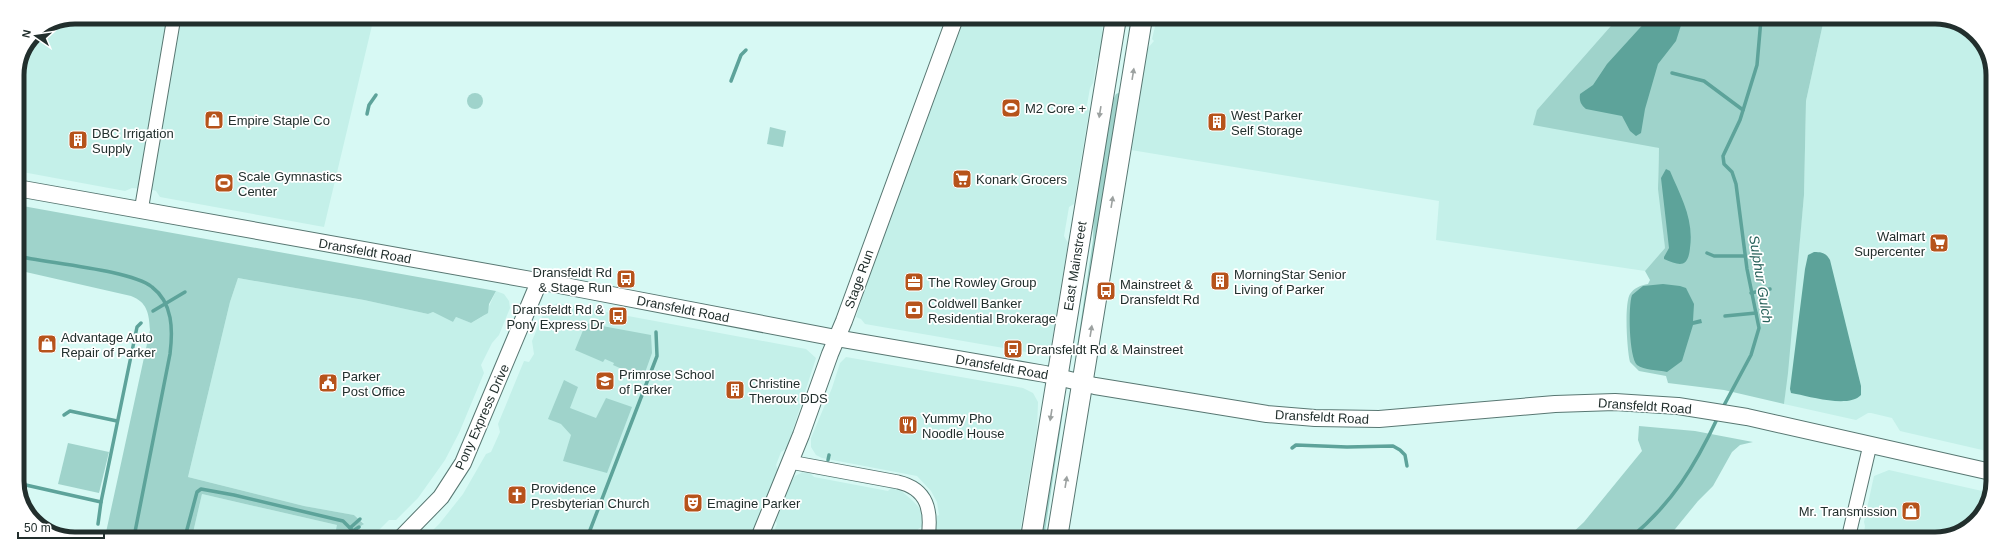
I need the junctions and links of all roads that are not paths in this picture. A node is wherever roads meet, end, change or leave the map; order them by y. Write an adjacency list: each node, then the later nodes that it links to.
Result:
1 (173, 24): 6 (street)
2 (953, 24): 8 (street, Stage Run)
3 (1115, 24): 9 (main road, East Mainstreet, one-way to 9)
4 (1138, 24): 10 (main road, East Mainstreet, one-way to 4)
5 (24, 189): 6 (street, Dransfeldt Road)
6 (141, 211): 7 (street, Dransfeldt Road)
7 (539, 282): 8 (street, Dransfeldt Road); 14 (street, Pony Express Drive)
8 (836, 338): 9 (street, Dransfeldt Road); 12 (street, Stage Run)
9 (1057, 377): 10 (street, Dransfeldt Road); 17 (main road, East Mainstreet, one-way to 17)
10 (1082, 383): 11 (street, Dransfeldt Road); 18 (main road, East Mainstreet, one-way to 10)
11 (1870, 445): 13 (street, Dransfeldt Road); 19 (street)
12 (790, 462): 15 (street, Stage Run); 16 (street)
13 (1986, 471)
14 (407, 532)
15 (761, 532)
16 (929, 532)
17 (1032, 532)
18 (1058, 532)
19 (1850, 532)

